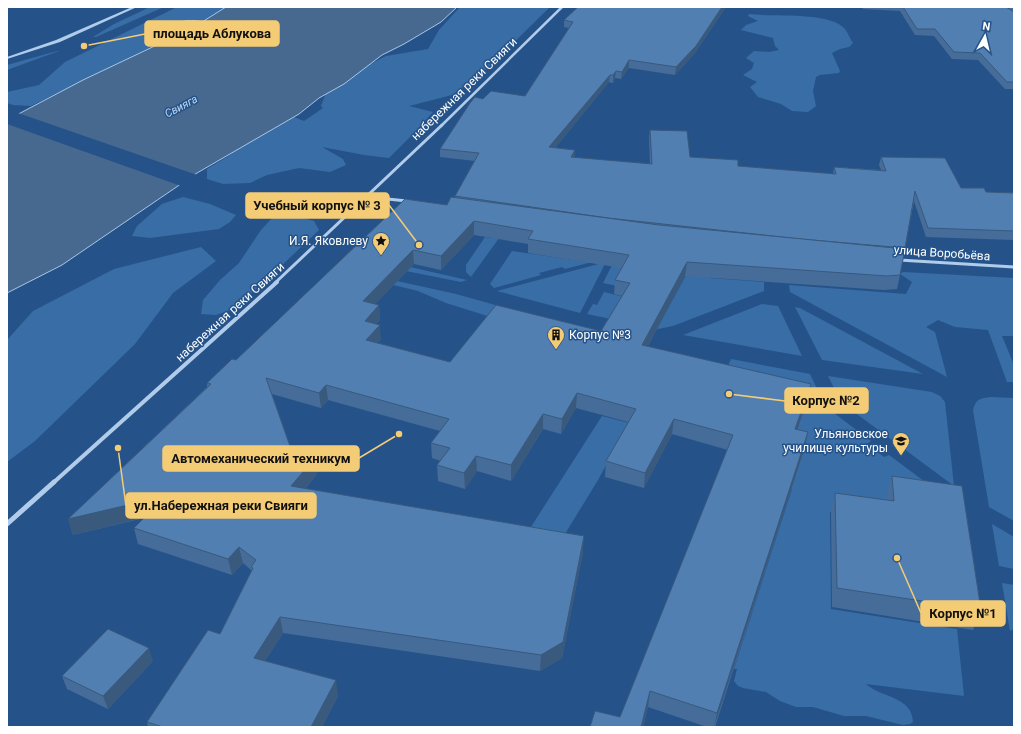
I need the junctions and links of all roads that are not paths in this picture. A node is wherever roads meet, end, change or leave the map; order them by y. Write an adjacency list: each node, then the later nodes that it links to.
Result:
1 (135, 7): 3 (street)
2 (562, 7): 4 (street, набережная реки Свияги)
3 (7, 58)
4 (368, 196): 5 (street); 8 (street, набережная реки Свияги)
5 (409, 202)
6 (896, 259): 7 (street, улица Воробьёва)
7 (1014, 266)
8 (7, 524)

